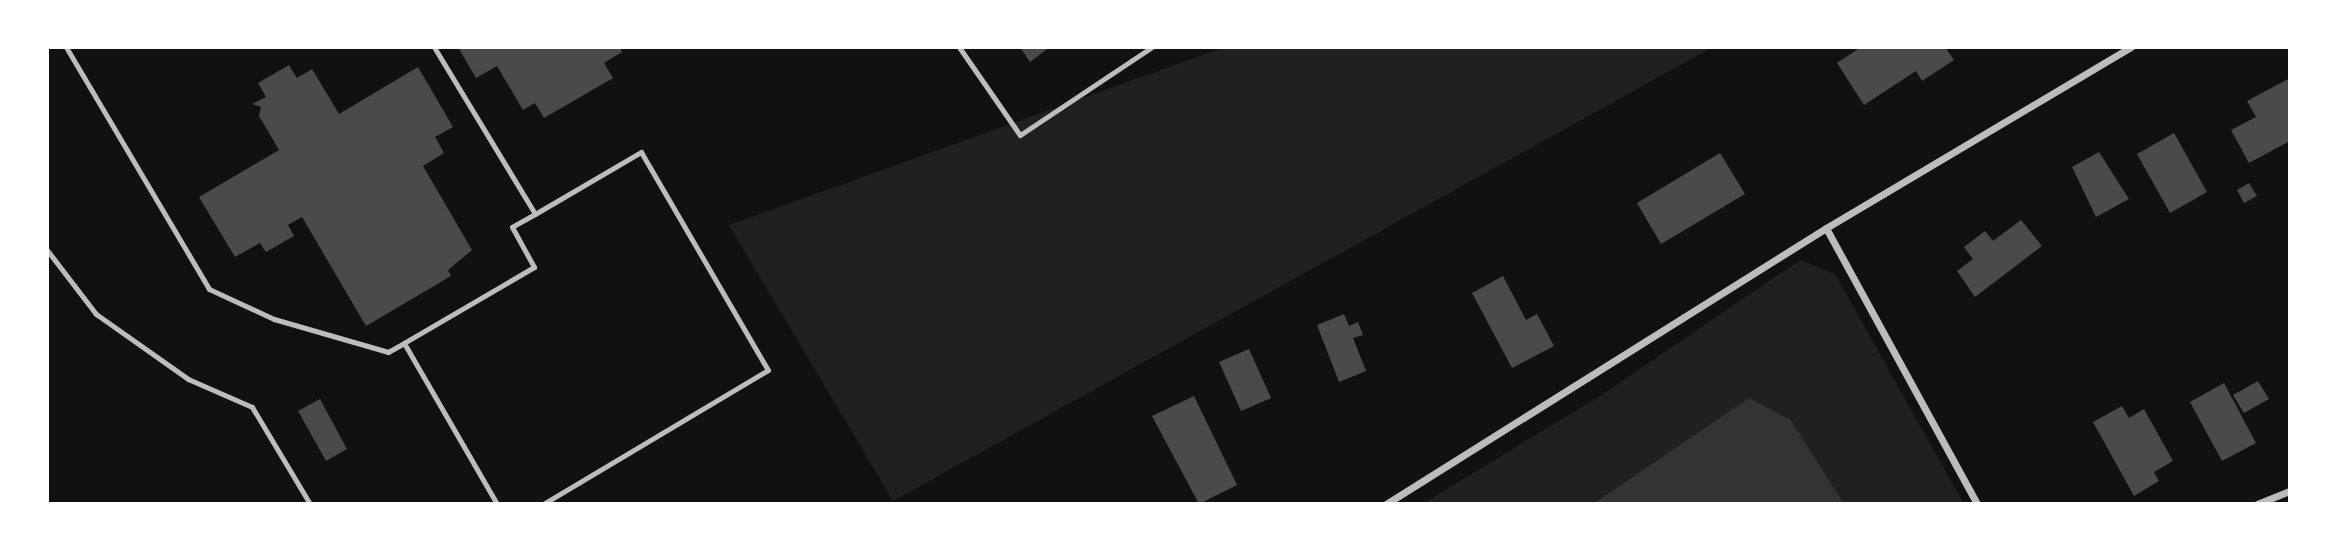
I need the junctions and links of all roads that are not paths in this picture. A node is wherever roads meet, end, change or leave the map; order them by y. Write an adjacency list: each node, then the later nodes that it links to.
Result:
1 (66, 47): 9 (lane)
2 (434, 47): 6 (lane)
3 (959, 47): 4 (lane)
4 (1152, 47)
5 (2131, 47): 7 (street)
6 (535, 214): 9 (lane); 13 (lane)
7 (1826, 228): 14 (street); 15 (street)
8 (47, 250): 11 (lane)
9 (404, 343): 12 (lane)
10 (2290, 491): 16 (street)
11 (310, 504)
12 (497, 504)
13 (543, 504)
14 (1386, 504)
15 (1977, 504)
16 (2257, 504)

